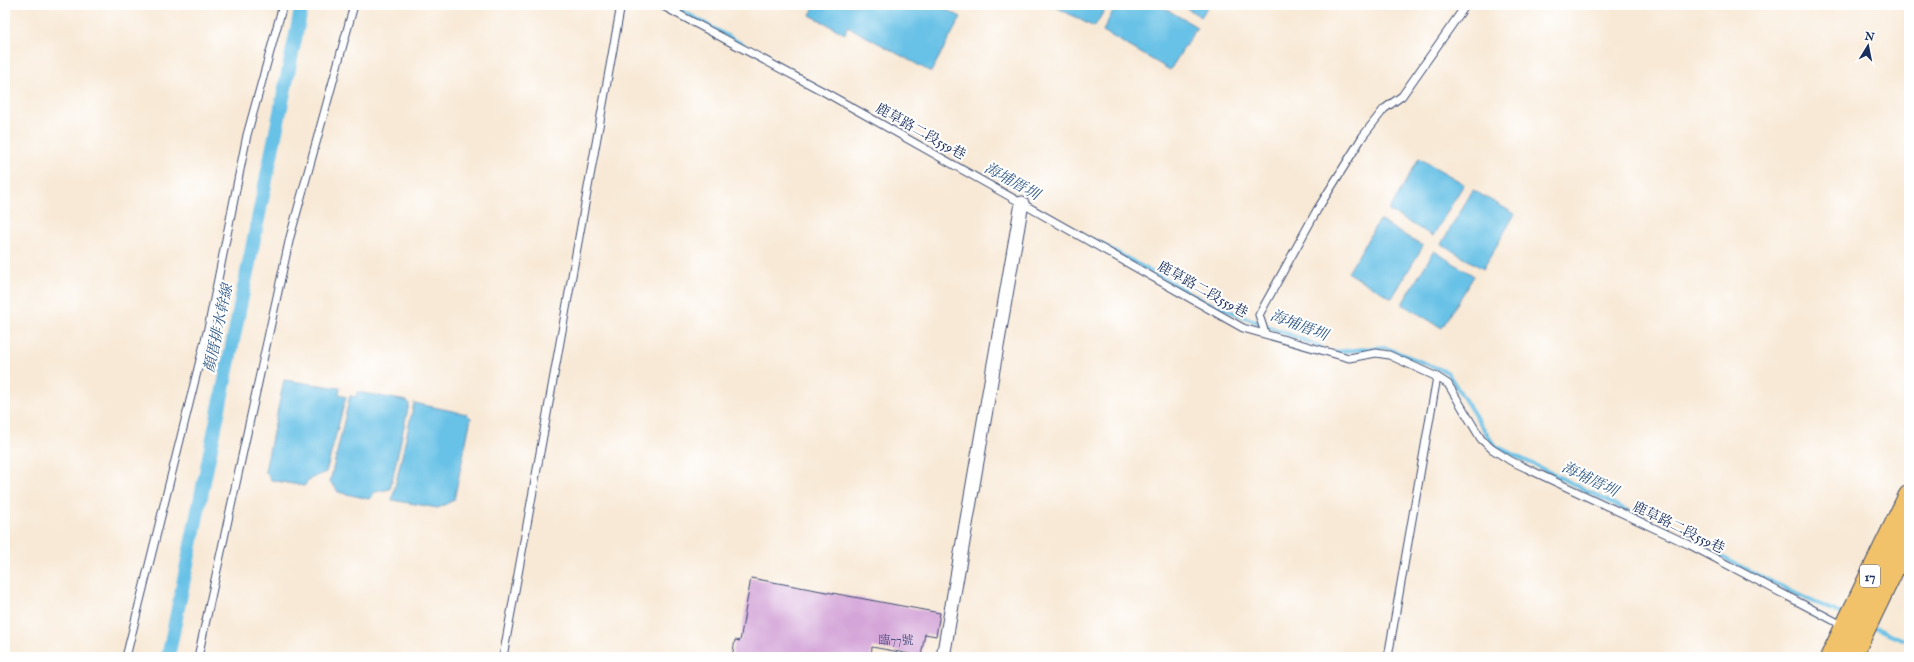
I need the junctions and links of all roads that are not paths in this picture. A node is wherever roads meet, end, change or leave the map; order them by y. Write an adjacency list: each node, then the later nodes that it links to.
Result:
1 (283, 5): 14 (lane)
2 (354, 5): 15 (lane)
3 (621, 5): 16 (lane)
4 (661, 5): 7 (lane, 鹿草路二段559巷)
5 (680, 5): 7 (lane)
6 (1466, 5): 9 (lane)
7 (676, 12): 8 (lane, 鹿草路二段559巷)
8 (1022, 203): 9 (lane, 鹿草路二段559巷); 17 (street)
9 (1266, 333): 10 (lane, 鹿草路二段559巷)
10 (1437, 377): 13 (lane, 鹿草路二段559巷); 18 (lane)
11 (1909, 496): 13 (main road, 17)
12 (1909, 536): 13 (main road, 17)
13 (1853, 632): 19 (main road, 17); 20 (main road, 17)
14 (126, 657)
15 (198, 657)
16 (503, 657)
17 (943, 657)
18 (1388, 657)
19 (1831, 657)
20 (1851, 657)

